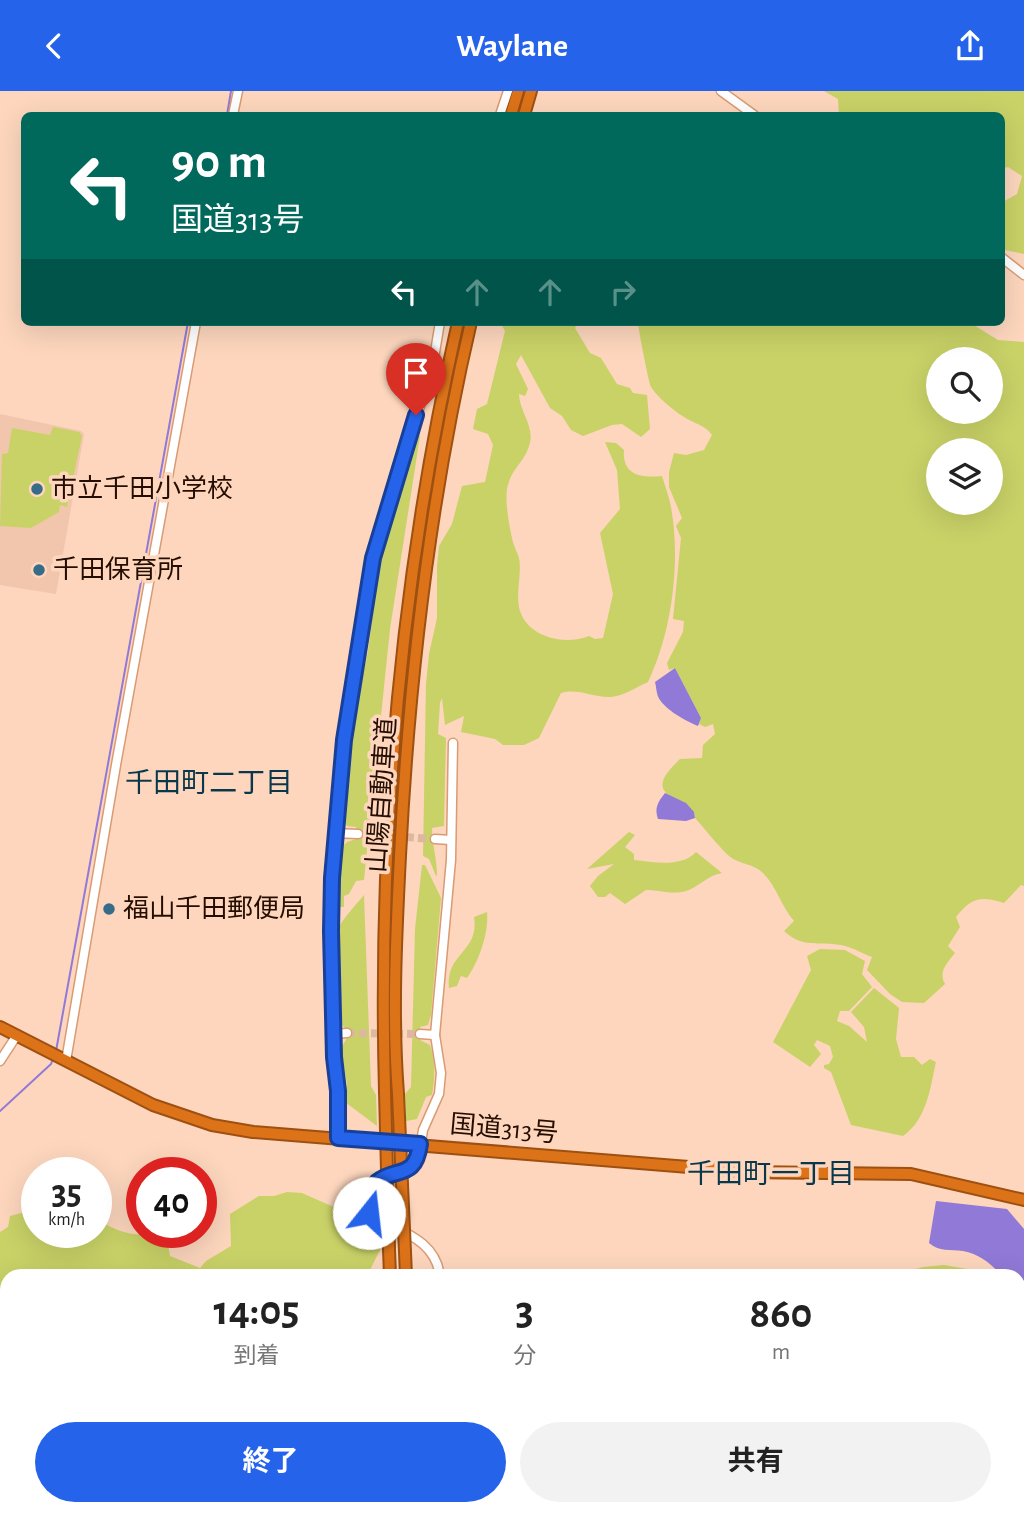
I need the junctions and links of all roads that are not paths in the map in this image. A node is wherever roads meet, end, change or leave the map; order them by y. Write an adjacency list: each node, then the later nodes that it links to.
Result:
1 (237, 91): 6 (street)
2 (508, 91): 7 (street)
3 (518, 91): 8 (highway)
4 (531, 91): 9 (highway)
5 (721, 91): 10 (street)
6 (234, 112)
7 (501, 112)
8 (512, 112)
9 (526, 112)
10 (750, 112)
11 (1005, 260): 12 (street)
12 (1024, 275)
13 (195, 326): 28 (street)
14 (439, 326): 18 (street)
15 (457, 326): 33 (highway, 山陽自動車道, bridge)
16 (470, 326): 34 (highway, 山陽自動車道, bridge)
17 (453, 743): 21 (street)
18 (334, 833): 19 (street); 24 (street)
19 (358, 834)
20 (435, 839): 21 (street)
21 (451, 840): 27 (street)
22 (0, 1027): 26 (highway, 国道313号)
23 (347, 1033): 24 (street)
24 (334, 1034): 30 (street)
25 (420, 1034): 27 (street)
26 (17, 1035): 28 (highway, 国道313号); 29 (street)
27 (435, 1035): 31 (street)
28 (58, 1057): 30 (highway, 国道313号)
29 (0, 1061)
30 (338, 1138): 31 (highway, 国道313号)
31 (420, 1144): 32 (highway, 国道313号); 35 (street)
32 (1024, 1200)
33 (390, 1269)
34 (406, 1269)
35 (439, 1269)

